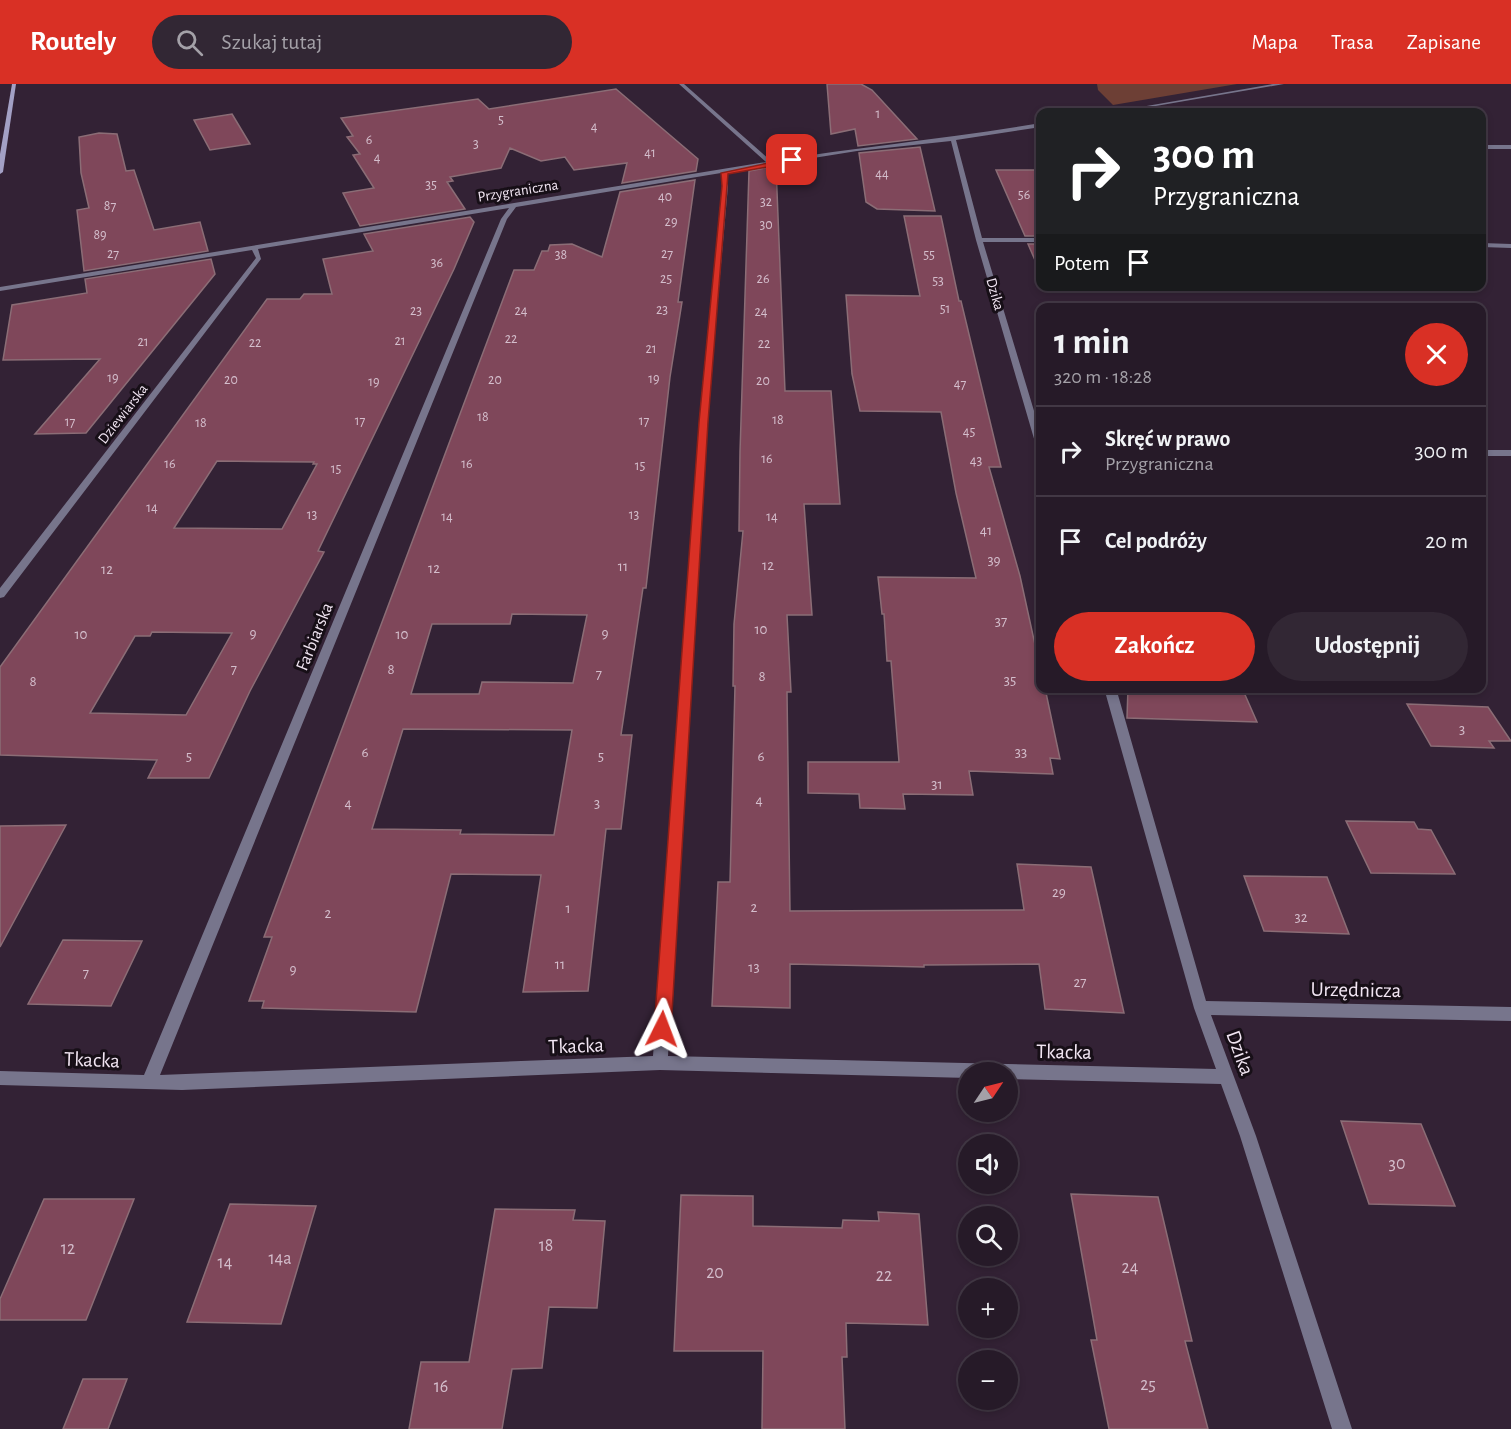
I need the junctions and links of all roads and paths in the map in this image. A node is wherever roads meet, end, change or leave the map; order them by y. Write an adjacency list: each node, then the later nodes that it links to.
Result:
1 (14, 84): 10 (street)
2 (681, 84): 9 (street)
3 (1282, 84): 4 (street)
4 (1143, 108)
5 (1036, 126): 6 (street, Przygraniczna)
6 (952, 139): 9 (street, Przygraniczna); 13 (street, Dzika)
7 (1486, 147): 8 (street)
8 (1511, 147)
9 (771, 164): 11 (street, Przygraniczna)
10 (0, 172)
11 (724, 173): 12 (street, Przygraniczna); 26 (street)
12 (513, 206): 17 (street, Przygraniczna); 29 (street, Farbiarska)
13 (979, 240): 14 (street); 19 (street, Dzika)
14 (1036, 240)
15 (1486, 245): 16 (street)
16 (1511, 246)
17 (254, 247): 18 (street, Przygraniczna); 22 (street, Dziewiarska)
18 (0, 289)
19 (1036, 430)
20 (1486, 453): 21 (street)
21 (1511, 453)
22 (0, 595)
23 (1111, 693): 24 (street, Dzika)
24 (1201, 1008): 25 (street, Urzędnicza); 27 (street, Dzika)
25 (1511, 1014)
26 (660, 1063): 27 (street, Tkacka); 29 (street, Tkacka)
27 (1227, 1077): 30 (street, Dzika)
28 (0, 1078): 29 (street, Tkacka)
29 (149, 1082)
30 (1342, 1429)

